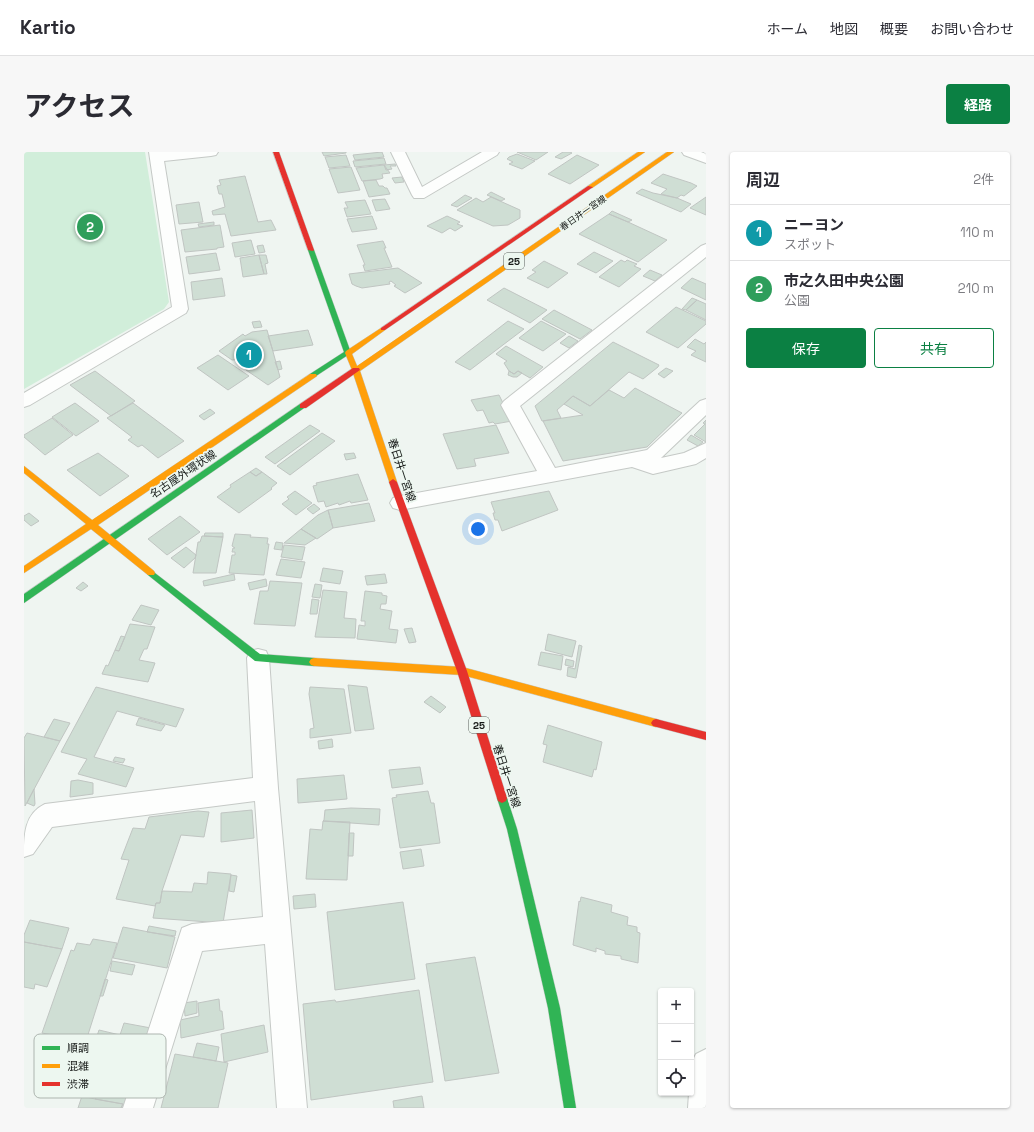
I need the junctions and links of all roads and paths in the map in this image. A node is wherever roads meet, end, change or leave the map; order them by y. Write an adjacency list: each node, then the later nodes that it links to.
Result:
1 (211, 152): 8 (street)
2 (276, 152): 11 (main road)
3 (398, 152): 4 (street)
4 (492, 152)
5 (642, 152): 11 (main road, 春日井一宮線 / 25)
6 (671, 152): 12 (main road, 春日井一宮線 / 25)
7 (689, 152): 9 (street)
8 (156, 155): 13 (street)
9 (706, 159)
10 (706, 249): 18 (street)
11 (348, 353): 12 (main road, 春日井一宮線 / 25); 20 (main road, 名古屋外環状線)
12 (356, 370): 19 (main road, 春日井一宮線 / 25); 21 (main road, 名古屋外環状線)
13 (24, 401)
14 (706, 405): 16 (street)
15 (706, 450): 16 (street)
16 (633, 460): 18 (street)
17 (24, 469): 20 (main road)
18 (550, 476): 19 (street)
19 (400, 503): 25 (main road, 春日井一宮線 / 25)
20 (91, 525): 21 (main road); 22 (main road, 名古屋外環状線)
21 (108, 540): 23 (main road, 名古屋外環状線); 24 (main road)
22 (24, 570)
23 (24, 599)
24 (258, 658): 25 (main road); 27 (street)
25 (462, 671): 26 (main road); 35 (main road, 春日井一宮線 / 25)
26 (706, 736)
27 (266, 788): 28 (street); 29 (street)
28 (24, 844)
29 (278, 928): 30 (street); 34 (street)
30 (162, 1034)
31 (706, 1064): 36 (street)
32 (141, 1098): 33 (street)
33 (138, 1108)
34 (292, 1108)
35 (570, 1108)
36 (703, 1108)

